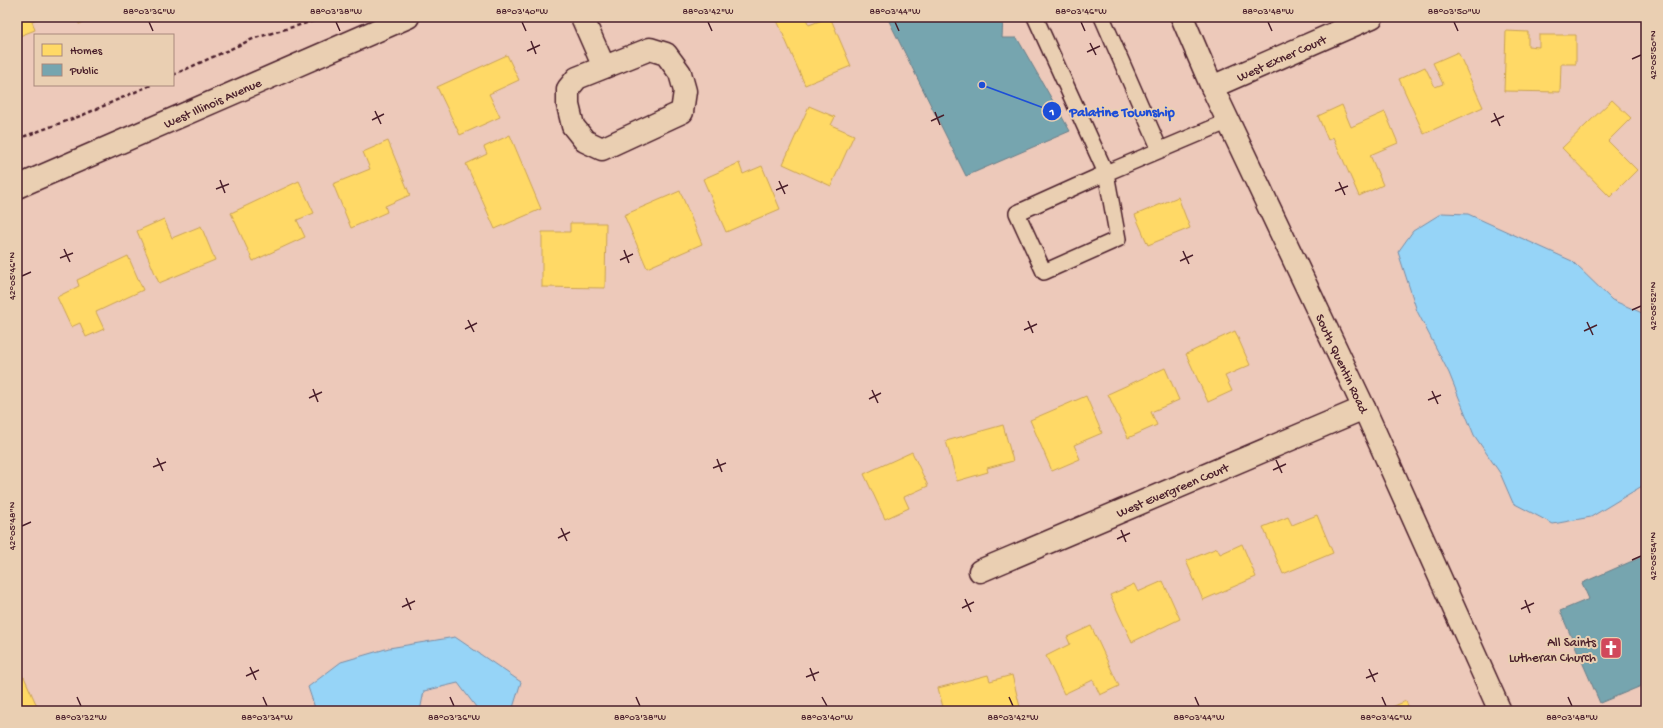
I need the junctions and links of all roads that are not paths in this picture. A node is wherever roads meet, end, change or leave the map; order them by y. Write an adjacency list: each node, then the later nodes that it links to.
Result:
1 (408, 17): 12 (main road, West Illinois Avenue)
2 (582, 17): 7 (main road)
3 (1036, 17): 11 (lane)
4 (1102, 17): 10 (lane)
5 (1182, 17): 8 (main road, South Quentin Road)
6 (1372, 17): 8 (main road, West Exner Court)
7 (604, 67): 7 (main road)
8 (1212, 87): 9 (main road, South Quentin Road)
9 (1229, 121): 10 (lane); 13 (main road, South Quentin Road)
10 (1160, 150): 11 (lane)
11 (1106, 172): 11 (lane)
12 (17, 187)
13 (1364, 408): 14 (main road, West Evergreen Court); 15 (main road, South Quentin Road)
14 (980, 571)
15 (1500, 711)

